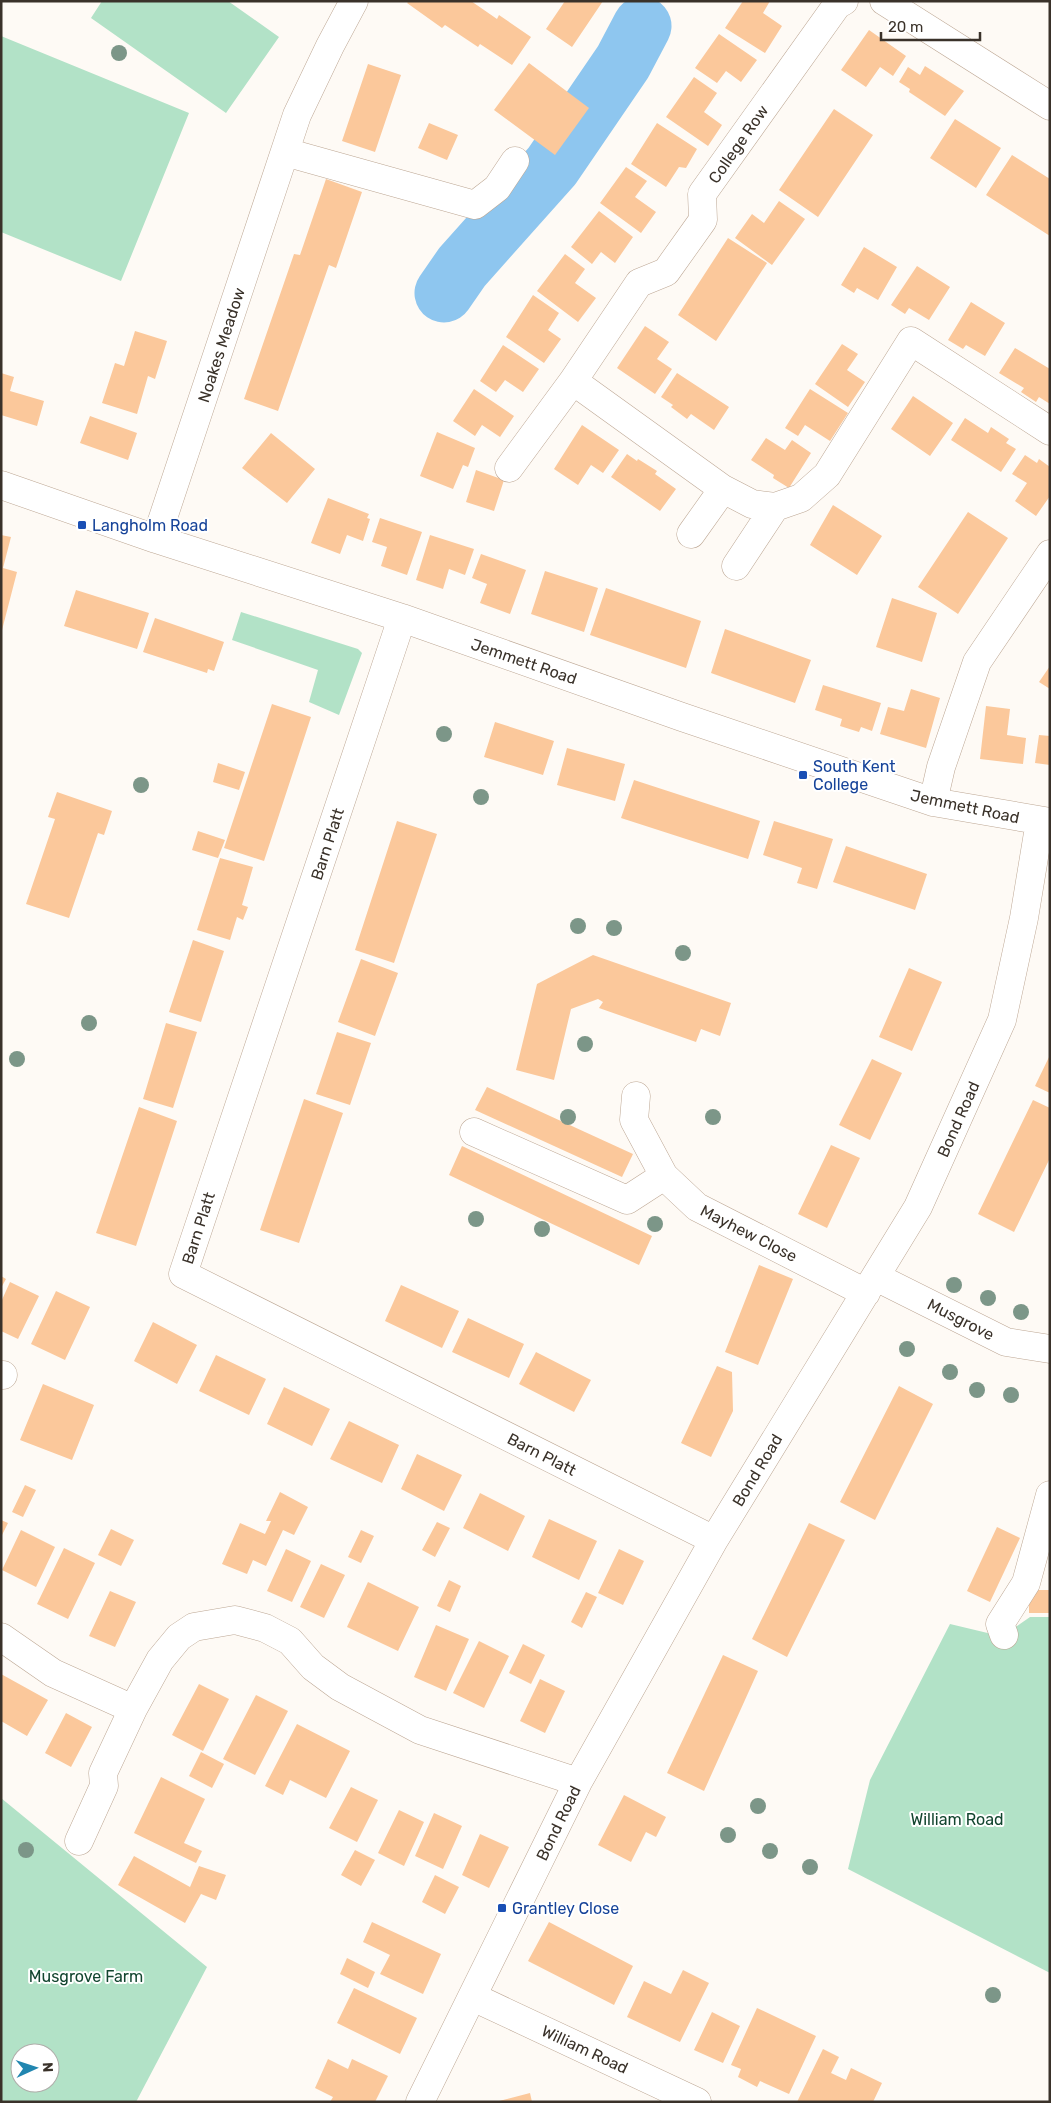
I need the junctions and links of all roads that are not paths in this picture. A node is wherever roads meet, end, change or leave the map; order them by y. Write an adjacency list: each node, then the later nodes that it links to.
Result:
1 (354, 1): 5 (street, Noakes Meadow)
2 (844, 1): 7 (street, College Row)
3 (884, 1): 4 (street)
4 (1050, 106)
5 (286, 152): 6 (street); 14 (street, Noakes Meadow)
6 (515, 162)
7 (572, 382): 9 (street, College Row); 11 (street)
8 (1050, 431): 12 (street)
9 (509, 468)
10 (1, 485): 14 (street, Jemmett Road)
11 (723, 489): 12 (street); 13 (street)
12 (775, 507): 16 (street)
13 (691, 534)
14 (156, 539): 17 (street, Jemmett Road)
15 (1050, 554): 18 (street)
16 (736, 566)
17 (402, 618): 18 (street, Jemmett Road); 26 (street, Barn Platt)
18 (933, 802): 19 (street, Jemmett Road)
19 (1045, 822): 23 (street, Bond Road)
20 (636, 1096): 22 (street, Mayhew Close)
21 (474, 1132): 22 (street)
22 (664, 1176): 23 (street, Mayhew Close)
23 (871, 1285): 24 (street, Musgrove); 26 (street, Bond Road)
24 (1050, 1349)
25 (1050, 1495): 27 (street)
26 (714, 1540): 30 (street, Bond Road)
27 (1004, 1635)
28 (1, 1637): 29 (street)
29 (133, 1709): 30 (street); 31 (street)
30 (578, 1782): 32 (street, Bond Road)
31 (79, 1841)
32 (473, 1997): 33 (street, Bond Road); 34 (street, William Road)
33 (420, 2102)
34 (697, 2102)

